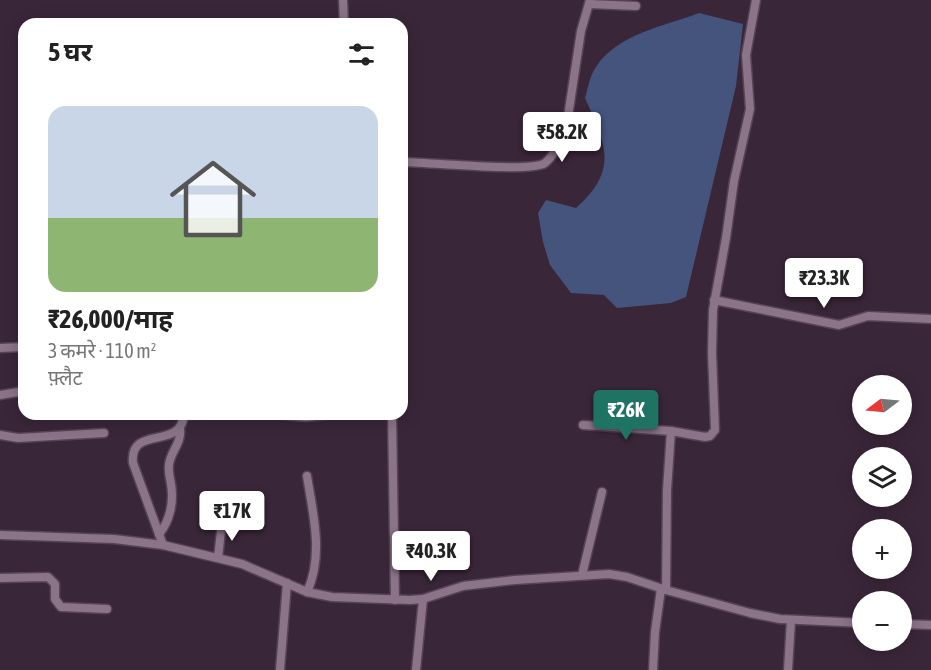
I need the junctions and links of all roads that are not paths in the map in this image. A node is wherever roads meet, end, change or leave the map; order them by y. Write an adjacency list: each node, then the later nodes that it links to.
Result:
1 (343, 0): 6 (street)
2 (756, 0): 8 (street)
3 (590, 2): 4 (street); 7 (street)
4 (625, 3): 5 (street)
5 (636, 6)
6 (344, 18)
7 (408, 162)
8 (714, 300): 9 (street); 18 (street)
9 (931, 319)
10 (18, 347): 11 (street)
11 (0, 348)
12 (18, 392): 13 (street)
13 (0, 395)
14 (183, 420): 17 (street)
15 (392, 420): 34 (street)
16 (583, 425): 18 (street)
17 (180, 429): 24 (street); 24 (street)
18 (671, 431): 31 (street)
19 (104, 433): 20 (street)
20 (0, 435)
21 (307, 476): 32 (street)
22 (602, 492): 28 (street)
23 (244, 522): 27 (street)
24 (159, 534): 26 (street)
25 (0, 535): 26 (street)
26 (163, 545): 27 (street)
27 (218, 558): 30 (street)
28 (582, 575): 31 (street); 33 (street)
29 (0, 578): 35 (street)
30 (287, 583): 32 (street); 40 (street)
31 (664, 590): 36 (street); 42 (street)
32 (307, 592): 34 (street)
33 (423, 598): 34 (street); 41 (street)
34 (395, 600)
35 (107, 609)
36 (791, 620): 37 (street); 43 (street)
37 (852, 623)
38 (912, 624): 39 (street)
39 (931, 625)
40 (280, 670)
41 (416, 670)
42 (653, 670)
43 (788, 670)

